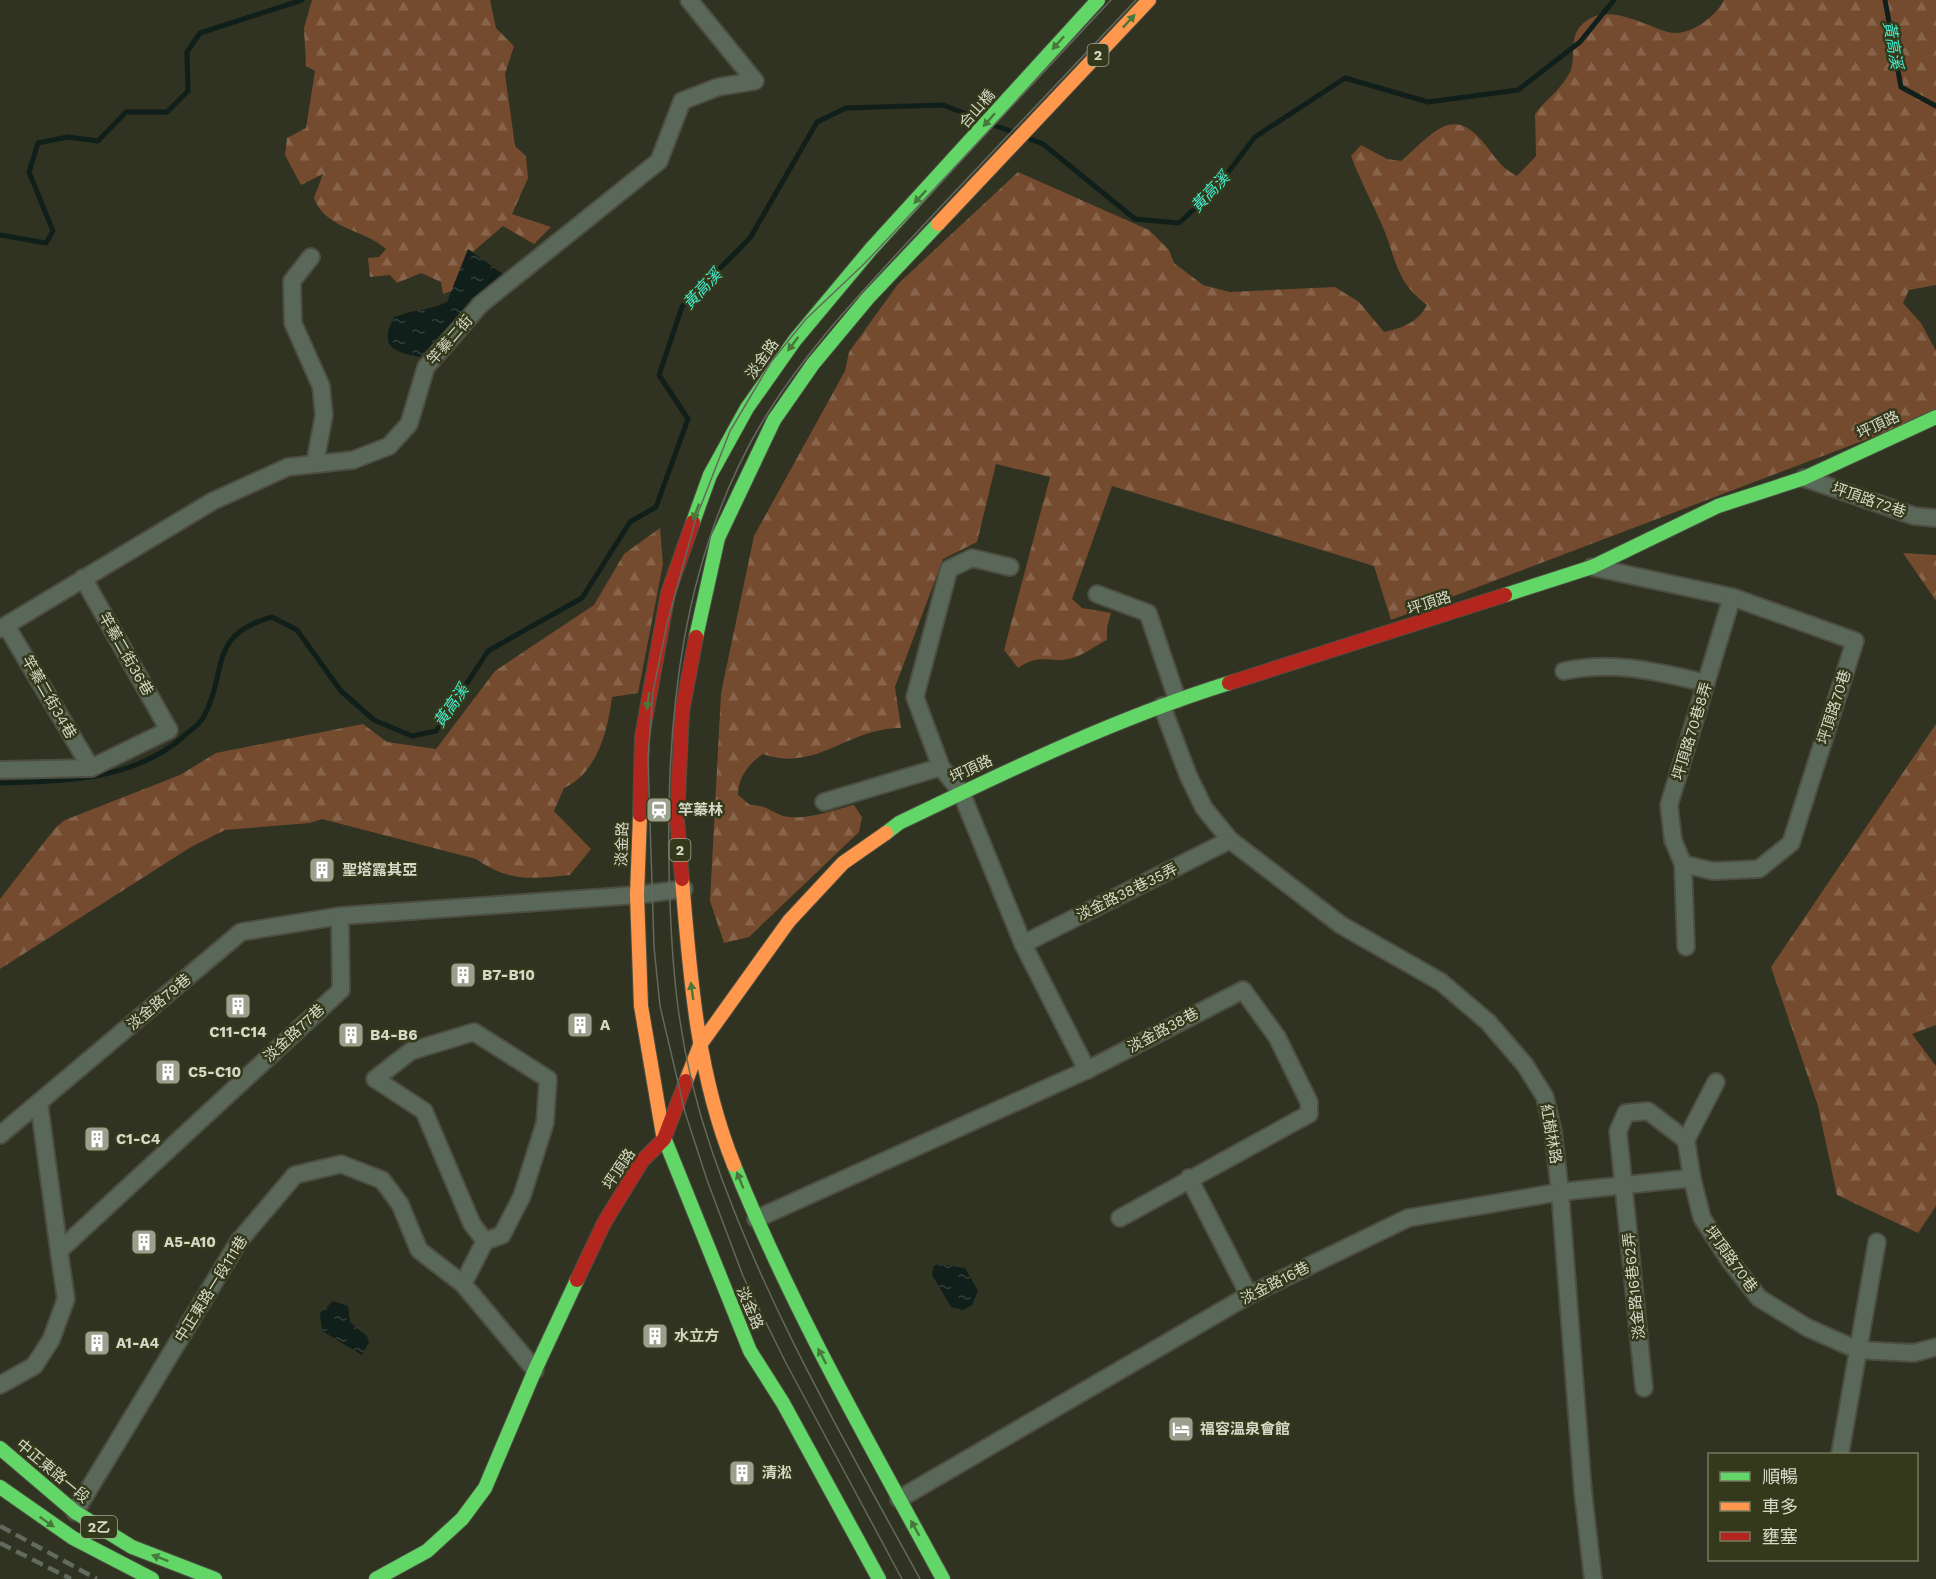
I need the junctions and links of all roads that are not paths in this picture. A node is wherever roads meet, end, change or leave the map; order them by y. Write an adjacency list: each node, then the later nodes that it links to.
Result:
1 (689, 0): 7 (street, 竿蓁二街)
2 (1098, 0): 4 (main road, 合山橋 / 2, one-way to 4)
3 (1149, 0): 26 (main road, 2, one-way to 3)
4 (960, 154): 27 (main road, 淡金路, one-way to 27)
5 (311, 257): 7 (street)
6 (1936, 417): 8 (main road, 坪頂路)
7 (315, 463): 12 (street, 竿蓁二街)
8 (1804, 478): 9 (street, 坪頂路72巷); 11 (main road, 坪頂路)
9 (1936, 518)
10 (1010, 567): 19 (street)
11 (1592, 567): 14 (street, 坪頂路70巷); 18 (main road, 坪頂路)
12 (83, 578): 15 (street, 竿蓁二街); 20 (street, 竿蓁二街36巷)
13 (1097, 594): 18 (street, 紅樹林路)
14 (1732, 597): 17 (street, 坪頂路70巷8弄); 25 (street, 坪頂路70巷)
15 (4, 628): 20 (street, 竿蓁二街34巷)
16 (1564, 671): 17 (street)
17 (1706, 683): 25 (street, 坪頂路70巷8弄)
18 (1170, 703): 22 (main road, 坪頂路); 24 (street, 紅樹林路)
19 (940, 767): 22 (street); 23 (street)
20 (90, 768): 21 (street)
21 (0, 770)
22 (961, 792): 29 (street); 31 (main road, 坪頂路)
23 (824, 802)
24 (1230, 840): 29 (street, 淡金路38巷35弄); 41 (street, 紅樹林路)
25 (1683, 864): 30 (street)
26 (684, 889): 27 (street); 31 (main road, 2, one-way to 26)
27 (637, 896): 28 (street); 36 (main road, 淡金路)
28 (340, 916): 34 (street, 淡金路79巷); 46 (street, 淡金路77巷)
29 (1023, 944): 32 (street)
30 (1686, 947)
31 (700, 1045): 36 (main road, 坪頂路); 43 (main road, 2, one-way to 31)
32 (1087, 1070): 38 (street, 淡金路38巷); 43 (street, 淡金路38巷)
33 (1716, 1082): 37 (street)
34 (39, 1104): 35 (street, 淡金路79巷); 46 (street)
35 (0, 1135)
36 (664, 1139): 51 (main road, 坪頂路); 62 (main road, 淡金路)
37 (1686, 1140): 39 (street, 坪頂路70巷); 40 (street, 淡金路16巷62弄)
38 (1189, 1178): 42 (street, 淡金路38巷); 48 (street)
39 (1692, 1178): 40 (street, 淡金路16巷); 50 (street, 坪頂路70巷)
40 (1624, 1185): 41 (street, 淡金路16巷); 53 (street, 淡金路16巷62弄)
41 (1560, 1192): 48 (street, 淡金路16巷); 64 (street, 紅樹林路)
42 (1120, 1218)
43 (756, 1219): 57 (main road, 2, one-way to 43)
44 (485, 1241): 44 (street); 47 (street)
45 (1877, 1242): 50 (street)
46 (59, 1251): 52 (street)
47 (463, 1284): 51 (street, 中正東路一段111巷); 58 (street, 中正東路一段111巷)
48 (1249, 1295): 57 (street, 淡金路16巷)
49 (1936, 1347): 50 (street, 坪頂路70巷)
50 (1858, 1350): 55 (street)
51 (535, 1370): 61 (main road, 坪頂路)
52 (0, 1384)
53 (1644, 1388)
54 (0, 1448): 58 (main road, 中正東路一段 / 2乙)
55 (1840, 1453)
56 (0, 1487): 59 (main road, 2乙, one-way to 59)
57 (899, 1499): 63 (main road, 2, one-way to 57)
58 (75, 1512): 60 (main road, 中正東路一段 / 2乙, one-way to 58)
59 (152, 1579)
60 (215, 1579)
61 (376, 1579)
62 (879, 1579)
63 (943, 1579)
64 (1593, 1579)

